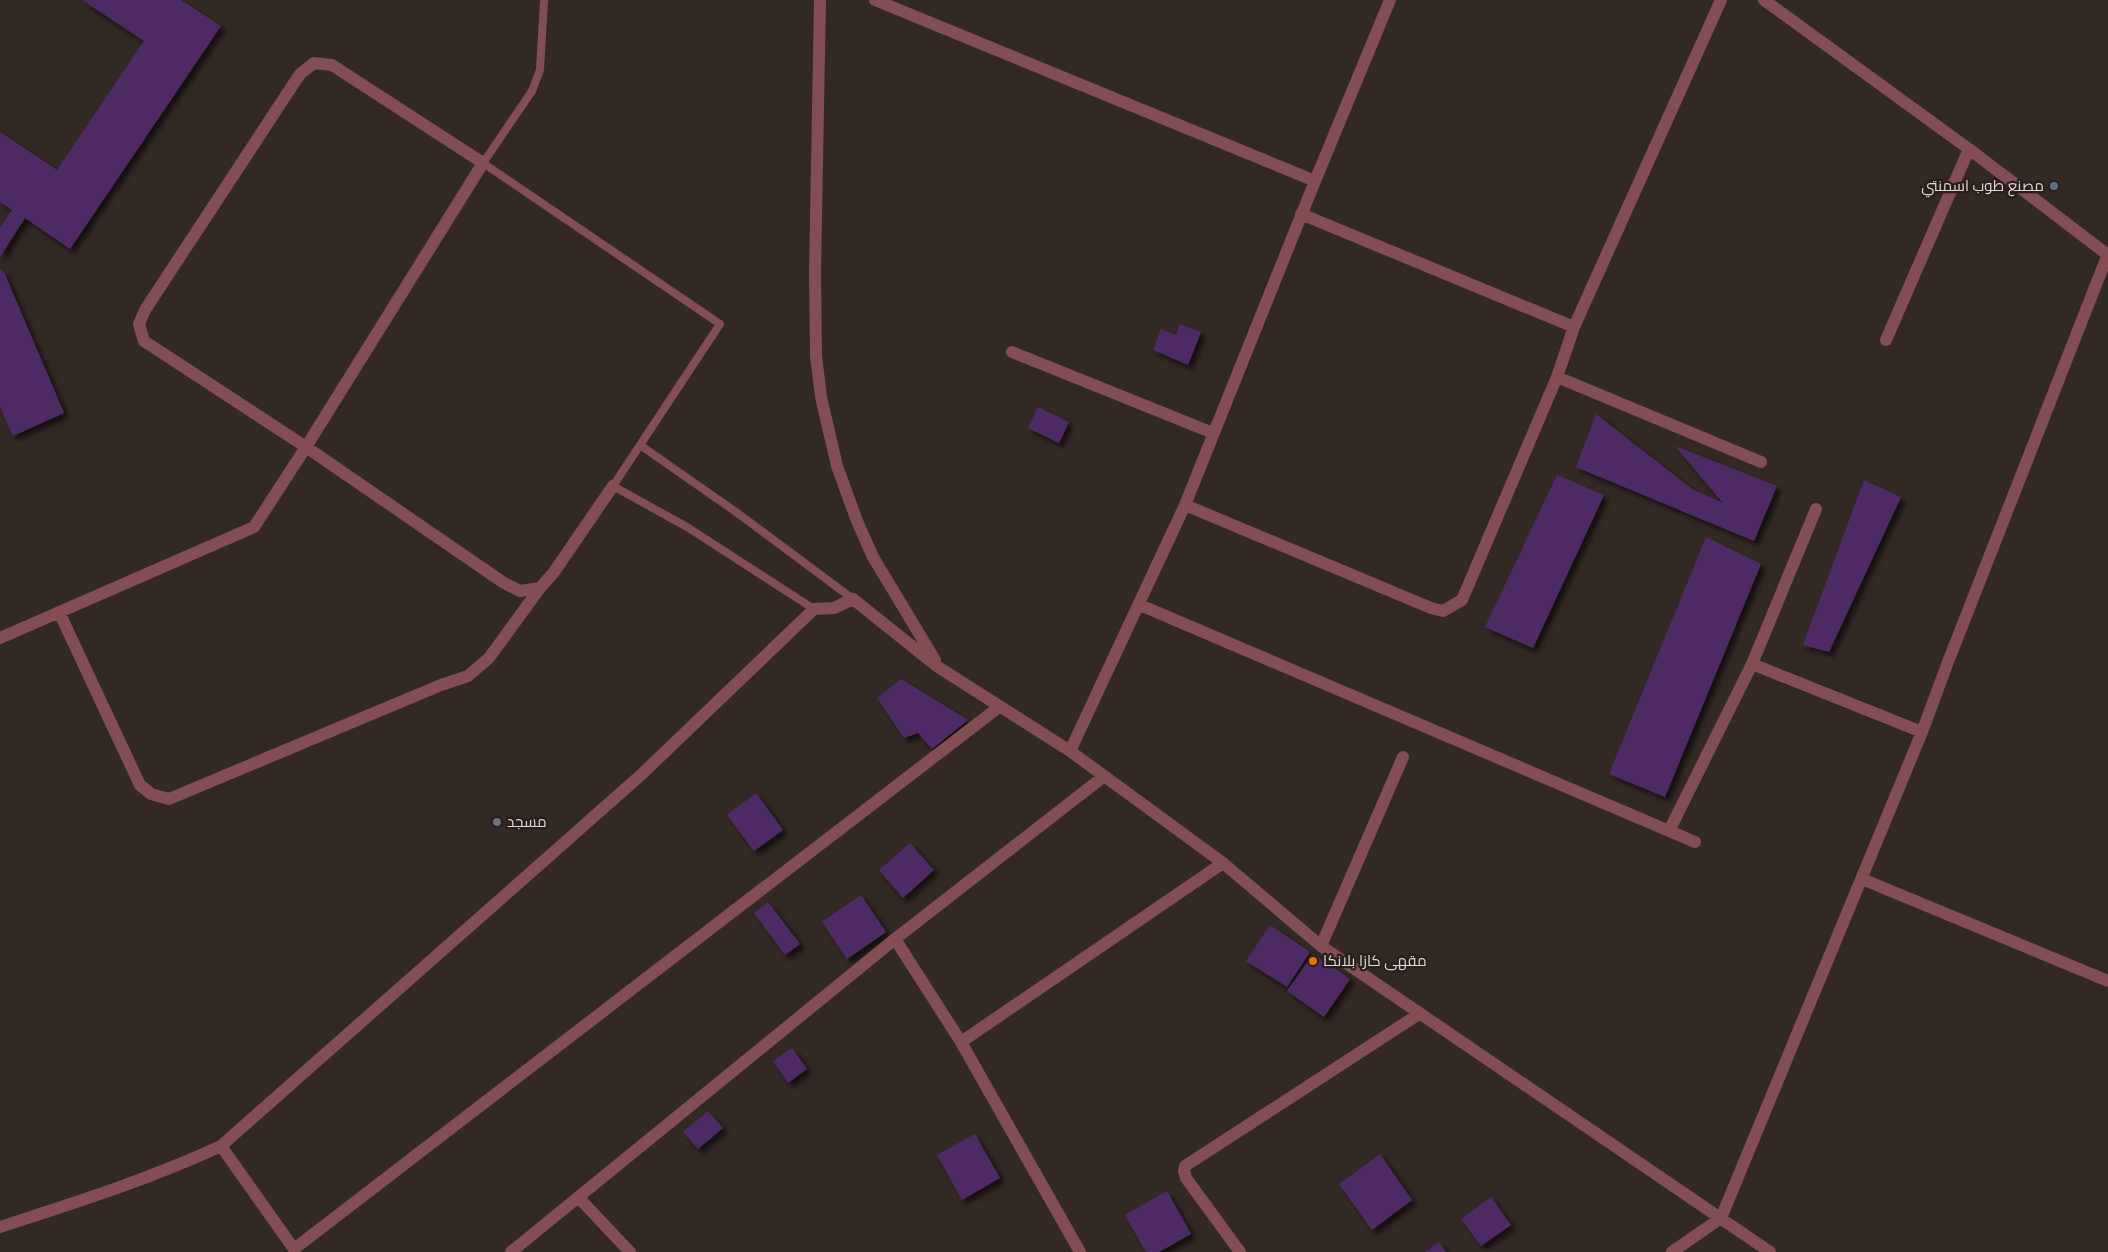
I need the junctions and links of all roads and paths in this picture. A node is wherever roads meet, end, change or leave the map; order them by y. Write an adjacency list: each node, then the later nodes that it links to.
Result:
1 (544, 0): 8 (lane)
2 (820, 0): 30 (street)
3 (875, 0): 9 (street)
4 (1390, 0): 9 (street)
5 (1721, 0): 12 (street)
6 (1764, 0): 7 (street)
7 (1969, 149): 11 (street); 13 (street)
8 (483, 164): 17 (lane); 18 (street); 18 (street)
9 (1315, 181): 10 (street)
10 (1302, 214): 12 (street); 16 (street)
11 (2108, 255): 32 (street)
12 (1574, 327): 15 (street)
13 (1886, 340)
14 (1012, 352): 16 (street)
15 (1557, 377): 19 (street); 21 (street)
16 (1213, 434): 21 (street)
17 (640, 445): 20 (lane); 24 (lane)
18 (306, 447): 23 (street); 27 (street)
19 (1761, 462)
20 (614, 486): 23 (street); 26 (lane)
21 (1185, 505): 25 (street)
22 (1816, 509): 29 (street)
23 (540, 588): 27 (street)
24 (852, 599): 26 (street); 30 (street)
25 (1140, 605): 33 (street); 36 (street)
26 (814, 609): 45 (street)
27 (59, 612): 28 (street)
28 (0, 638)
29 (1752, 664): 32 (street); 36 (street)
30 (938, 667): 31 (street)
31 (999, 707): 33 (street); 49 (street)
32 (1922, 732): 39 (street)
33 (1070, 751): 35 (street)
34 (1403, 757): 41 (street)
35 (1103, 777): 38 (street); 40 (street)
36 (1669, 831): 37 (street)
37 (1695, 842)
38 (1223, 863): 41 (street); 44 (street)
39 (1862, 879): 42 (street); 47 (street)
40 (894, 939): 44 (street); 46 (street)
41 (1321, 946): 43 (street)
42 (2108, 981)
43 (1419, 1014): 47 (street); 53 (street)
44 (961, 1042): 52 (street)
45 (221, 1146): 48 (street); 49 (street)
46 (579, 1198): 50 (street); 51 (street)
47 (1721, 1218): 54 (street); 55 (street)
48 (0, 1227)
49 (295, 1250)
50 (511, 1252)
51 (630, 1252)
52 (1080, 1252)
53 (1240, 1252)
54 (1672, 1252)
55 (1770, 1252)

